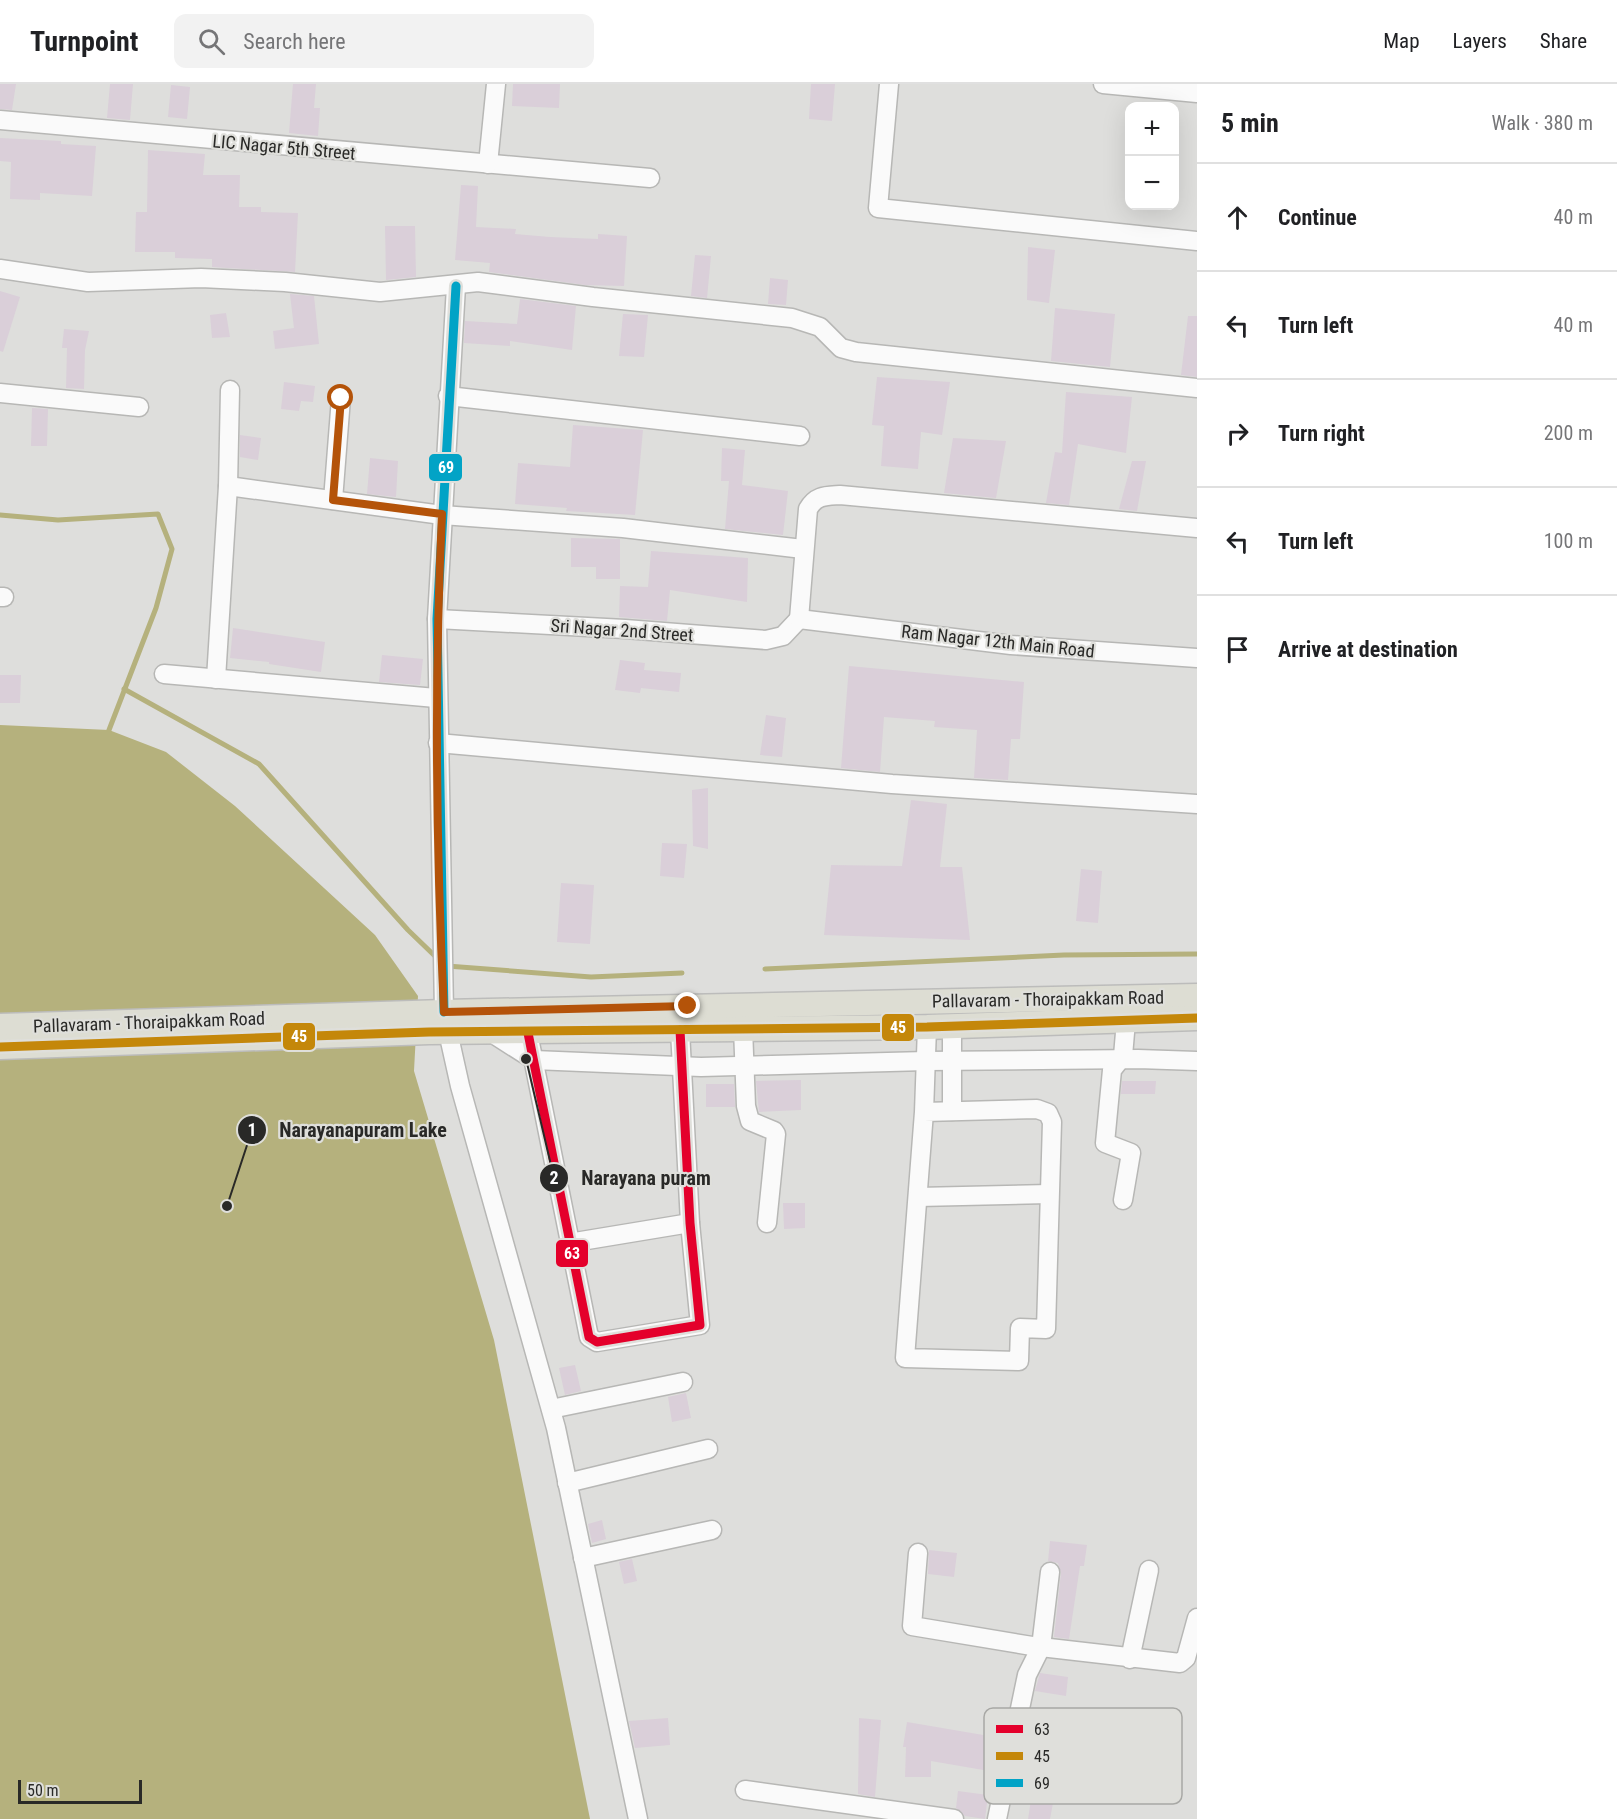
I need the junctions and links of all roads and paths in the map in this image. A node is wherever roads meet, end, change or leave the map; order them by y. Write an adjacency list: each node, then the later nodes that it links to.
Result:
1 (496, 84): 6 (street)
2 (889, 84): 8 (street)
3 (1103, 84): 4 (street)
4 (1197, 93)
5 (0, 120): 6 (street, LIC Nagar 5th Street)
6 (488, 164): 7 (street, LIC Nagar 5th Street)
7 (650, 178)
8 (1197, 241)
9 (0, 269): 10 (street)
10 (456, 286): 11 (street); 14 (street)
11 (1197, 388)
12 (230, 390): 18 (street)
13 (0, 393): 16 (street)
14 (448, 396): 17 (street); 20 (street)
15 (341, 398): 19 (street)
16 (140, 406)
17 (800, 436)
18 (228, 486): 19 (street); 27 (street)
19 (333, 500): 20 (street)
20 (442, 514): 22 (street); 23 (street)
21 (1197, 528): 22 (street)
22 (803, 549): 24 (street)
23 (437, 619): 24 (street, Sri Nagar 2nd Street); 28 (street)
24 (799, 619): 25 (street, Ram Nagar 12th Main Road)
25 (1197, 658)
26 (164, 674): 27 (street)
27 (216, 679): 28 (street)
28 (436, 698): 29 (street)
29 (438, 743): 30 (street); 34 (street)
30 (1197, 804)
31 (1197, 996): 34 (main road, Pallavaram - Thoraipakkam Road)
32 (1197, 1018): 33 (main road, Pallavaram - Thoraipakkam Road)
33 (1126, 1021): 36 (main road, Pallavaram - Thoraipakkam Road); 46 (street)
34 (446, 1022): 35 (main road, Pallavaram - Thoraipakkam Road); 40 (main road, Pallavaram - Thoraipakkam Road); 42 (main road, Pallavaram - Thoraipakkam Road); 59 (street)
35 (0, 1026)
36 (952, 1026): 37 (main road, Pallavaram - Thoraipakkam Road); 45 (street)
37 (927, 1027): 38 (main road, Pallavaram - Thoraipakkam Road); 44 (street)
38 (743, 1028): 39 (main road, Pallavaram - Thoraipakkam Road); 49 (street)
39 (680, 1030): 41 (main road, Pallavaram - Thoraipakkam Road); 48 (street)
40 (490, 1032): 41 (main road, Pallavaram - Thoraipakkam Road); 43 (street)
41 (528, 1033): 43 (street)
42 (0, 1047)
43 (534, 1060): 48 (street); 57 (street)
44 (926, 1061): 45 (street); 49 (street); 51 (street)
45 (952, 1061): 46 (street); 50 (street)
46 (1119, 1061): 47 (street); 54 (street)
47 (1197, 1061)
48 (681, 1065): 49 (street); 55 (street)
49 (745, 1066): 56 (street)
50 (952, 1111): 51 (street); 52 (street)
51 (924, 1112): 53 (street)
52 (1049, 1194): 53 (street); 53 (street)
53 (918, 1197)
54 (1123, 1200)
55 (690, 1223): 57 (street); 57 (street)
56 (767, 1224)
57 (569, 1243)
58 (683, 1382): 59 (street)
59 (551, 1409): 61 (street)
60 (708, 1449): 61 (street)
61 (567, 1483): 64 (street)
62 (712, 1530): 64 (street)
63 (918, 1553): 68 (street)
64 (583, 1558): 74 (street)
65 (1149, 1570): 69 (street)
66 (1050, 1572): 68 (street)
67 (1197, 1618): 69 (street)
68 (1041, 1647): 69 (street); 70 (street)
69 (1130, 1659)
70 (1020, 1708)
71 (745, 1790): 73 (street)
72 (1000, 1804): 76 (street)
73 (827, 1810): 75 (street)
74 (638, 1819)
75 (954, 1819)
76 (997, 1819)

